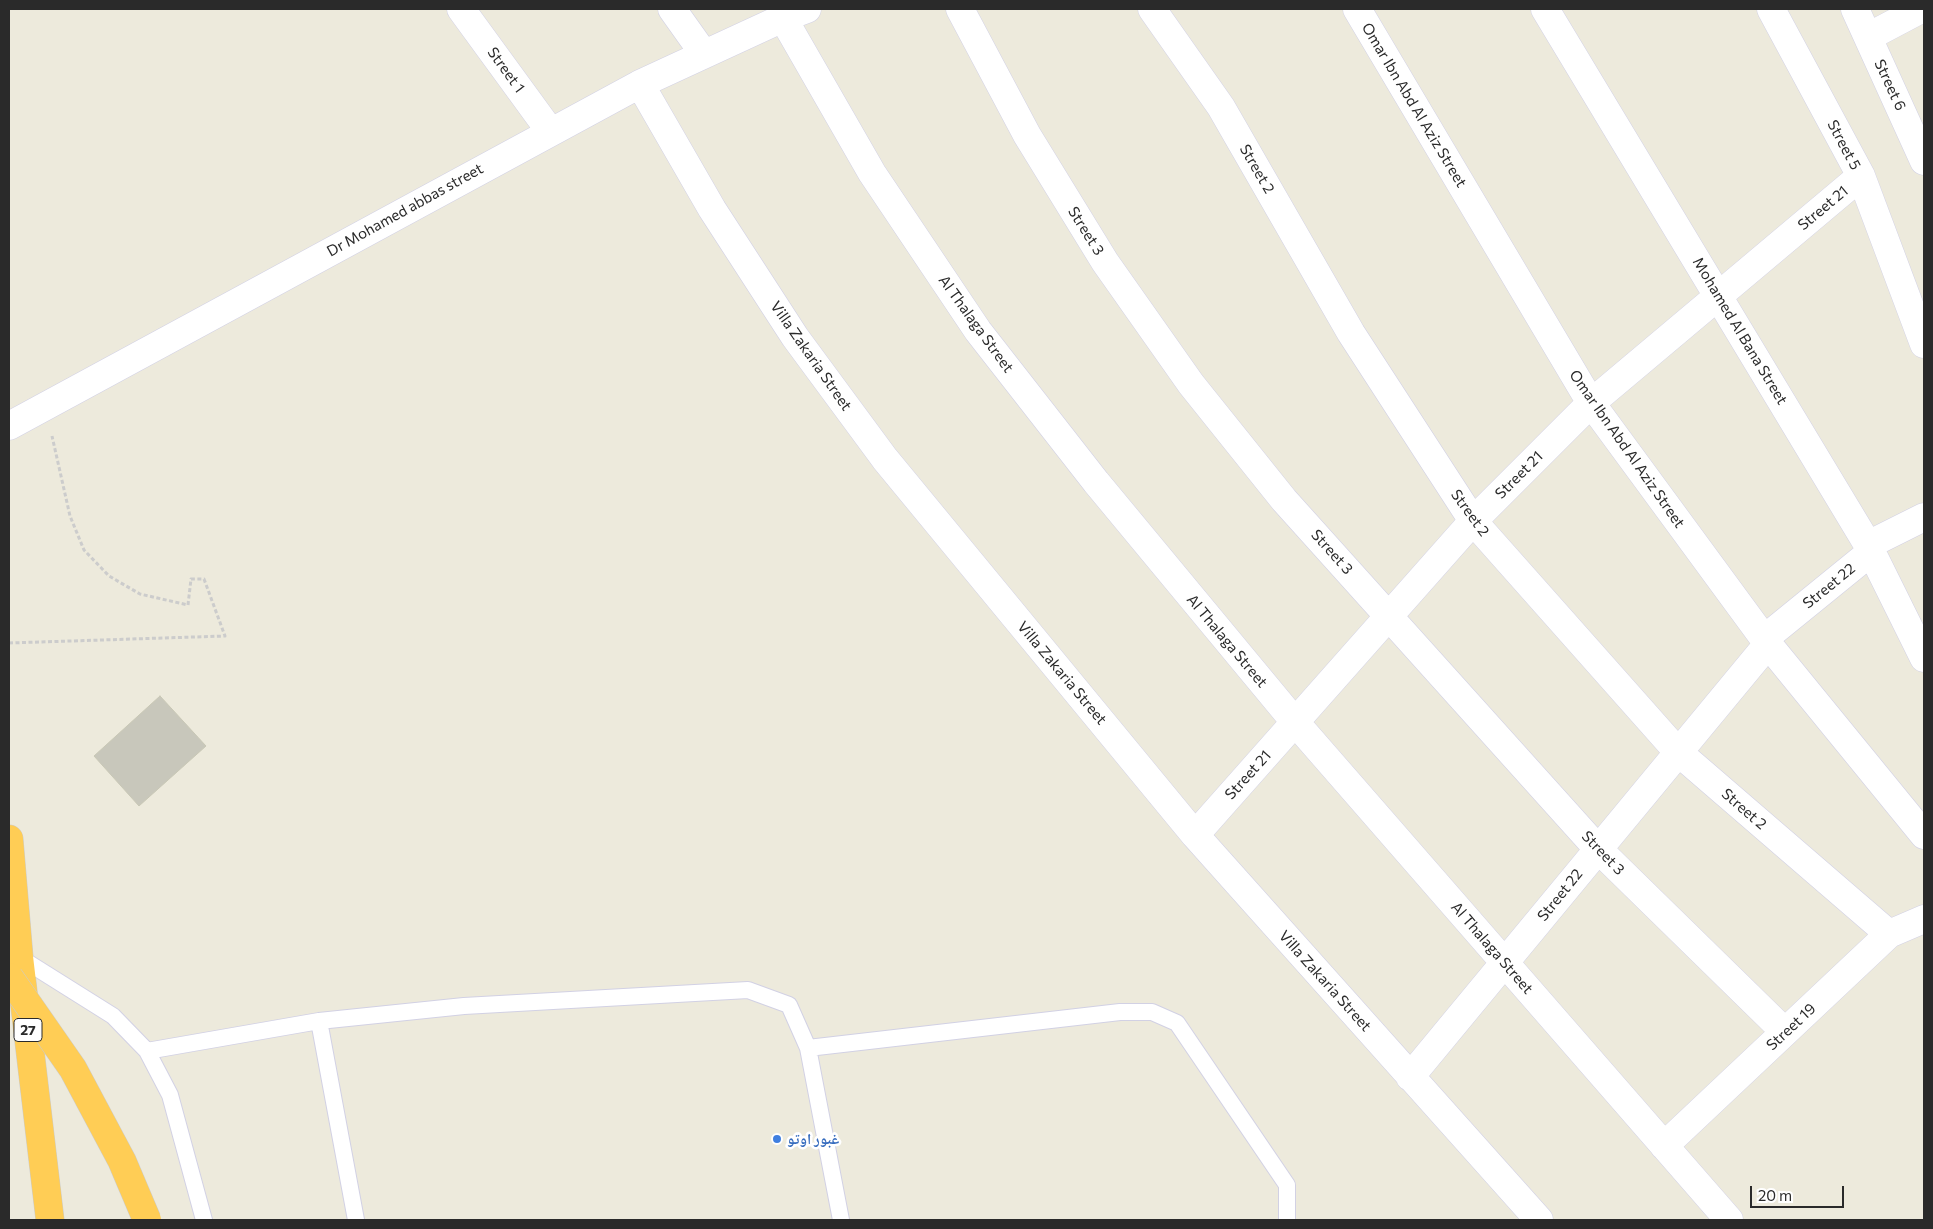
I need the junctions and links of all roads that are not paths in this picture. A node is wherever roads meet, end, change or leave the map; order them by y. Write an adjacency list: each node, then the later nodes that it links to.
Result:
1 (461, 9): 14 (street, Street 1)
2 (672, 9): 12 (street)
3 (960, 9): 24 (street, Street 3)
4 (1152, 9): 22 (street, Street 2)
5 (1356, 9): 19 (street, Omar Ibn Abd Al Aziz Street)
6 (1545, 9): 17 (street, Mohamed Al Bana Street)
7 (1771, 9): 16 (street, Street 5)
8 (1855, 9): 11 (street, Street 6)
9 (1921, 9): 11 (street)
10 (795, 13): 12 (street, Dr Mohamed abbas street); 27 (street, Al Thalaga Street)
11 (1868, 37): 15 (street, Street 6)
12 (704, 54): 13 (street, Dr Mohamed abbas street)
13 (640, 84): 14 (street, Dr Mohamed abbas street); 29 (street, Villa Zakaria Street)
14 (550, 131): 20 (street, Dr Mohamed abbas street)
15 (1924, 161)
16 (1861, 176): 17 (street, Street 21); 18 (street, Street 5)
17 (1719, 295): 19 (street, Street 21); 23 (street, Mohamed Al Bana Street)
18 (1924, 344)
19 (1591, 403): 22 (street, Street 21); 25 (street, Omar Ibn Abd Al Aziz Street)
20 (9, 426)
21 (1924, 517): 23 (street, Street 22)
22 (1473, 521): 24 (street, Street 21); 28 (street, Street 2)
23 (1870, 548): 25 (street, Street 22); 26 (street, Mohamed Al Bana Street)
24 (1389, 616): 27 (street, Street 21); 32 (street, Street 3)
25 (1766, 642): 28 (street, Street 22); 30 (street, Omar Ibn Abd Al Aziz Street)
26 (1924, 658)
27 (1295, 722): 29 (street, Street 21); 35 (street, Al Thalaga Street)
28 (1678, 752): 32 (street, Street 22); 34 (street, Street 2)
29 (1195, 835): 41 (street, Villa Zakaria Street)
30 (1924, 835)
31 (9, 839): 36 (highway, 27)
32 (1598, 849): 35 (street, Street 22); 38 (street, Street 3)
33 (1924, 919): 34 (street, Street 19)
34 (1889, 934): 38 (street, Street 19)
35 (1505, 963): 41 (street, Street 22); 42 (street, Al Thalaga Street)
36 (14, 967): 40 (lane); 43 (highway, 27); 44 (highway, bridge)
37 (319, 1021): 39 (lane); 40 (lane); 46 (lane)
38 (1785, 1032): 42 (street, Street 19)
39 (808, 1048): 47 (lane); 48 (lane)
40 (147, 1051): 45 (lane)
41 (1410, 1077): 49 (street, Villa Zakaria Street)
42 (1664, 1146): 50 (street, Al Thalaga Street)
43 (50, 1220)
44 (147, 1220)
45 (204, 1220)
46 (356, 1220)
47 (841, 1220)
48 (1287, 1220)
49 (1539, 1220)
50 (1729, 1220)

